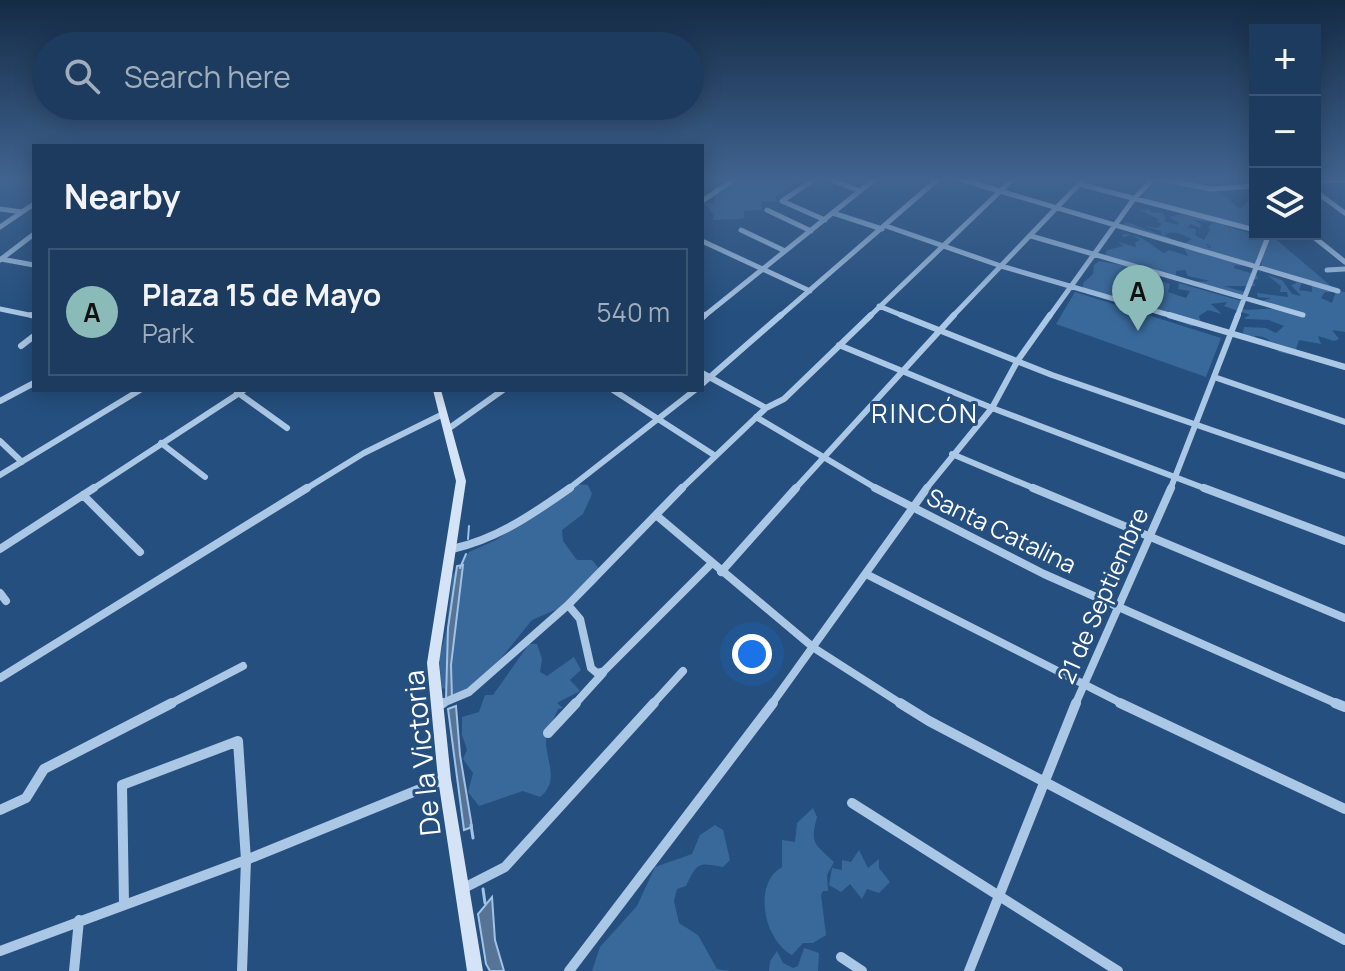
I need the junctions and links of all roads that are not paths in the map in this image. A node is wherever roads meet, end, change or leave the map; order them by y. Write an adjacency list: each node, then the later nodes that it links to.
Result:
1 (795, 223): 14 (street)
2 (821, 223): 14 (street)
3 (871, 223): 10 (street)
4 (888, 223): 10 (street)
5 (966, 223): 20 (street)
6 (1043, 223): 16 (street)
7 (1104, 223): 11 (street)
8 (1119, 223): 11 (street)
9 (1228, 223): 12 (street)
10 (884, 227): 20 (street); 32 (street)
11 (1117, 227): 22 (street); 27 (street)
12 (1249, 229)
13 (741, 230): 21 (street)
14 (811, 231): 21 (street)
15 (32, 236): 23 (street)
16 (1031, 236): 22 (street); 26 (street)
17 (1267, 240): 27 (street, 21 de Septiembre)
18 (1318, 240): 24 (street)
19 (704, 242): 29 (street)
20 (943, 245): 26 (street); 35 (street)
21 (785, 251): 29 (street)
22 (1095, 255): 31 (street); 34 (street)
23 (0, 260): 25 (street)
24 (1345, 262)
25 (32, 265)
26 (1001, 266): 31 (street); 40 (street)
27 (1257, 266): 33 (street); 34 (street, 21 de Septiembre)
28 (1345, 269): 30 (street)
29 (764, 270): 32 (street); 39 (street)
30 (1327, 270)
31 (1072, 286): 41 (street); 45 (street)
32 (810, 291): 50 (street)
33 (1338, 291)
34 (1244, 297): 37 (street); 41 (street, 21 de Septiembre)
35 (879, 306): 40 (street); 43 (street)
36 (0, 309): 38 (street)
37 (1303, 315)
38 (32, 316)
39 (704, 316)
40 (938, 332): 45 (street); 47 (street)
41 (1229, 333): 46 (street); 49 (street, 21 de Septiembre)
42 (32, 338): 44 (street)
43 (839, 345): 47 (street); 61 (street)
44 (21, 346)
45 (1018, 360): 62 (street); 67 (street)
46 (1345, 367)
47 (901, 371): 62 (street); 74 (street)
48 (704, 374): 50 (street)
49 (1214, 377): 66 (street); 67 (street, 21 de Septiembre)
50 (711, 378): 51 (street); 61 (street)
51 (704, 383)
52 (32, 384): 60 (street)
53 (137, 392): 75 (street)
54 (238, 392): 71 (street)
55 (240, 392): 68 (street)
56 (438, 392): 63 (main road, De la Victoria)
57 (500, 392): 69 (street)
58 (616, 392): 65 (street)
59 (692, 392): 65 (street)
60 (0, 401)
61 (766, 408): 64 (street)
62 (992, 408): 72 (street); 79 (street)
63 (443, 414): 69 (main road, De la Victoria); 98 (street)
64 (756, 417): 73 (street); 74 (street, Santa Catalina)
65 (655, 420): 73 (street); 86 (street)
66 (1345, 422)
67 (1194, 425): 77 (street); 79 (street, 21 de Septiembre)
68 (287, 428)
69 (448, 429): 86 (main road, De la Victoria)
70 (0, 441): 75 (street)
71 (161, 443): 78 (street); 80 (street)
72 (952, 454): 81 (street); 83 (street)
73 (714, 455): 82 (street)
74 (821, 459): 81 (street, Santa Catalina); 89 (street)
75 (22, 462): 76 (street)
76 (0, 475)
77 (1345, 476)
78 (205, 477)
79 (1176, 477): 83 (street, 21 de Septiembre); 84 (street)
80 (83, 495): 85 (street); 87 (street)
81 (910, 509): 90 (street); 92 (street, Santa Catalina)
82 (656, 515): 88 (street); 91 (street)
83 (1150, 536): 92 (street, 21 de Septiembre); 93 (street)
84 (1345, 541)
85 (0, 549)
86 (452, 549): 100 (main road, De la Victoria)
87 (140, 552)
88 (711, 564): 89 (street); 96 (street)
89 (721, 572): 94 (street)
90 (866, 574): 94 (street); 99 (street)
91 (568, 605): 96 (street); 100 (street)
92 (1118, 608): 99 (street, 21 de Septiembre); 101 (street, Santa Catalina)
93 (1345, 618)
94 (814, 648): 104 (street); 119 (street)
95 (243, 666): 107 (street)
96 (606, 669): 102 (street)
97 (683, 671): 109 (street)
98 (0, 678)
99 (1083, 685): 104 (street, 21 de Septiembre); 106 (street)
100 (437, 705): 103 (main road, De la Victoria)
101 (1345, 707)
102 (548, 733)
103 (445, 779): 108 (street); 109 (main road, De la Victoria)
104 (1044, 781): 110 (street, 21 de Septiembre); 113 (street)
105 (852, 803): 110 (street)
106 (1345, 809)
107 (0, 810)
108 (246, 860): 111 (street); 111 (street); 117 (street)
109 (462, 889): 118 (main road, De la Victoria)
110 (999, 897): 121 (street, 21 de Septiembre); 122 (street)
111 (124, 904): 112 (street)
112 (79, 920): 114 (street); 116 (street)
113 (1345, 940)
114 (0, 951)
115 (841, 957): 120 (street)
116 (74, 971)
117 (242, 971)
118 (475, 971)
119 (569, 971)
120 (862, 971)
121 (969, 971)
122 (1118, 971)

